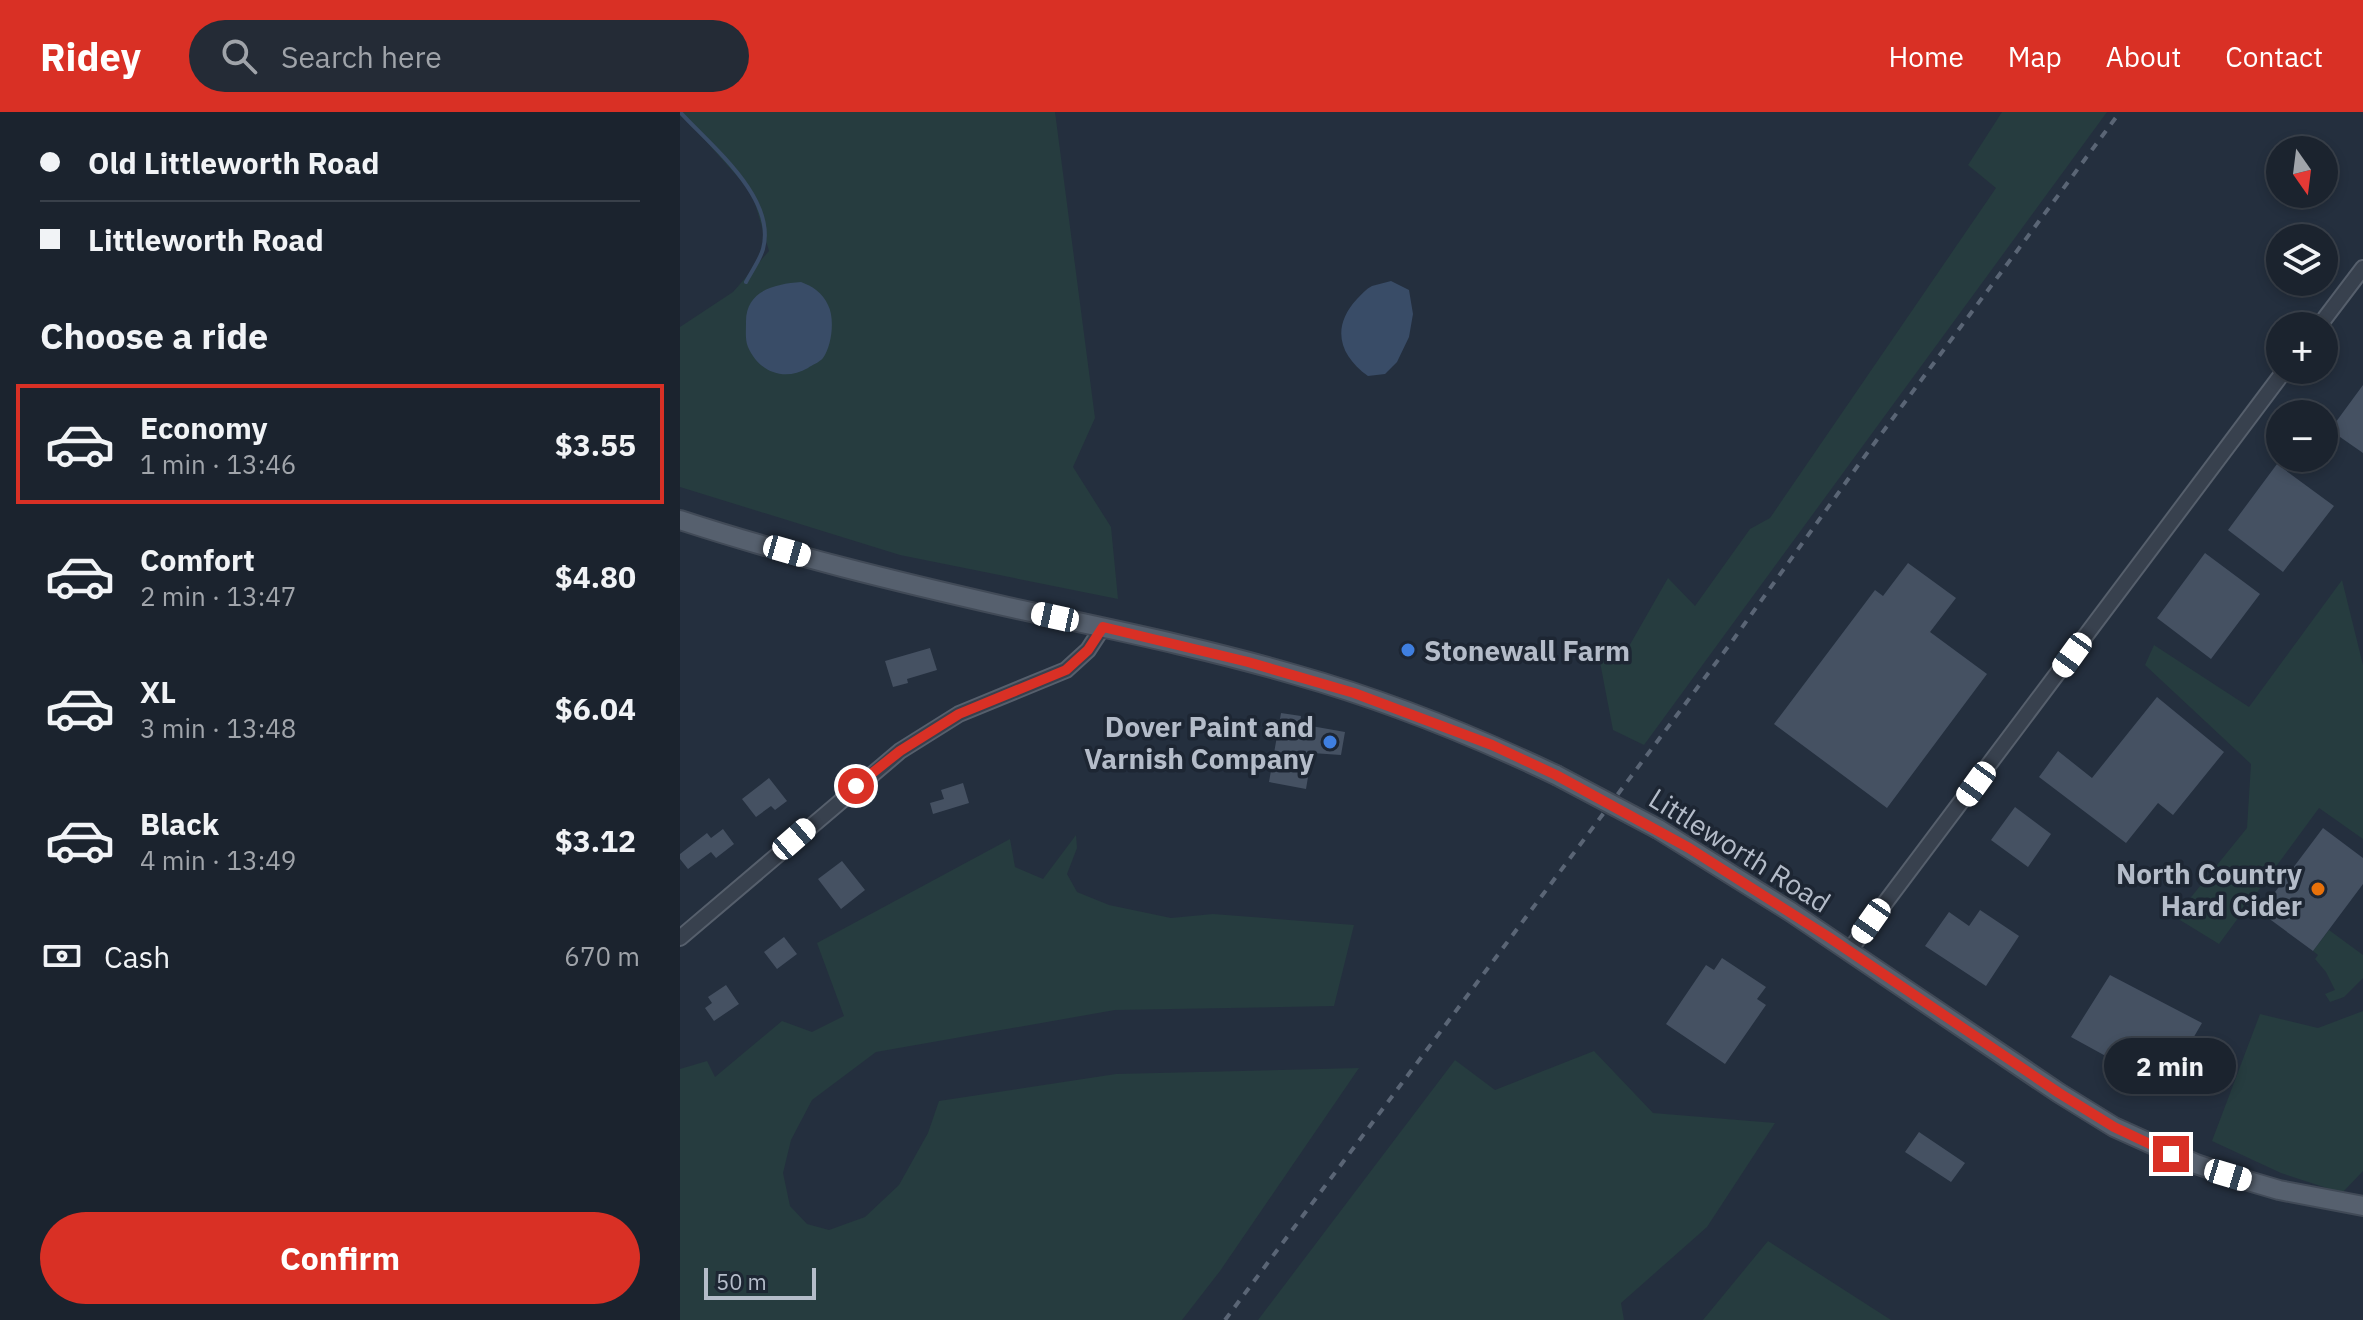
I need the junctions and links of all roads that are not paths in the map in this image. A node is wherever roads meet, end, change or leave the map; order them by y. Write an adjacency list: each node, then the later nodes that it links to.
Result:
1 (2363, 268): 2 (street)
2 (2330, 312)
3 (2274, 384): 7 (street)
4 (680, 520): 5 (main road, Littleworth Road)
5 (1103, 627): 6 (street); 7 (main road, Littleworth Road, bridge)
6 (680, 938)
7 (1849, 951): 8 (main road, Littleworth Road)
8 (2363, 1206)

